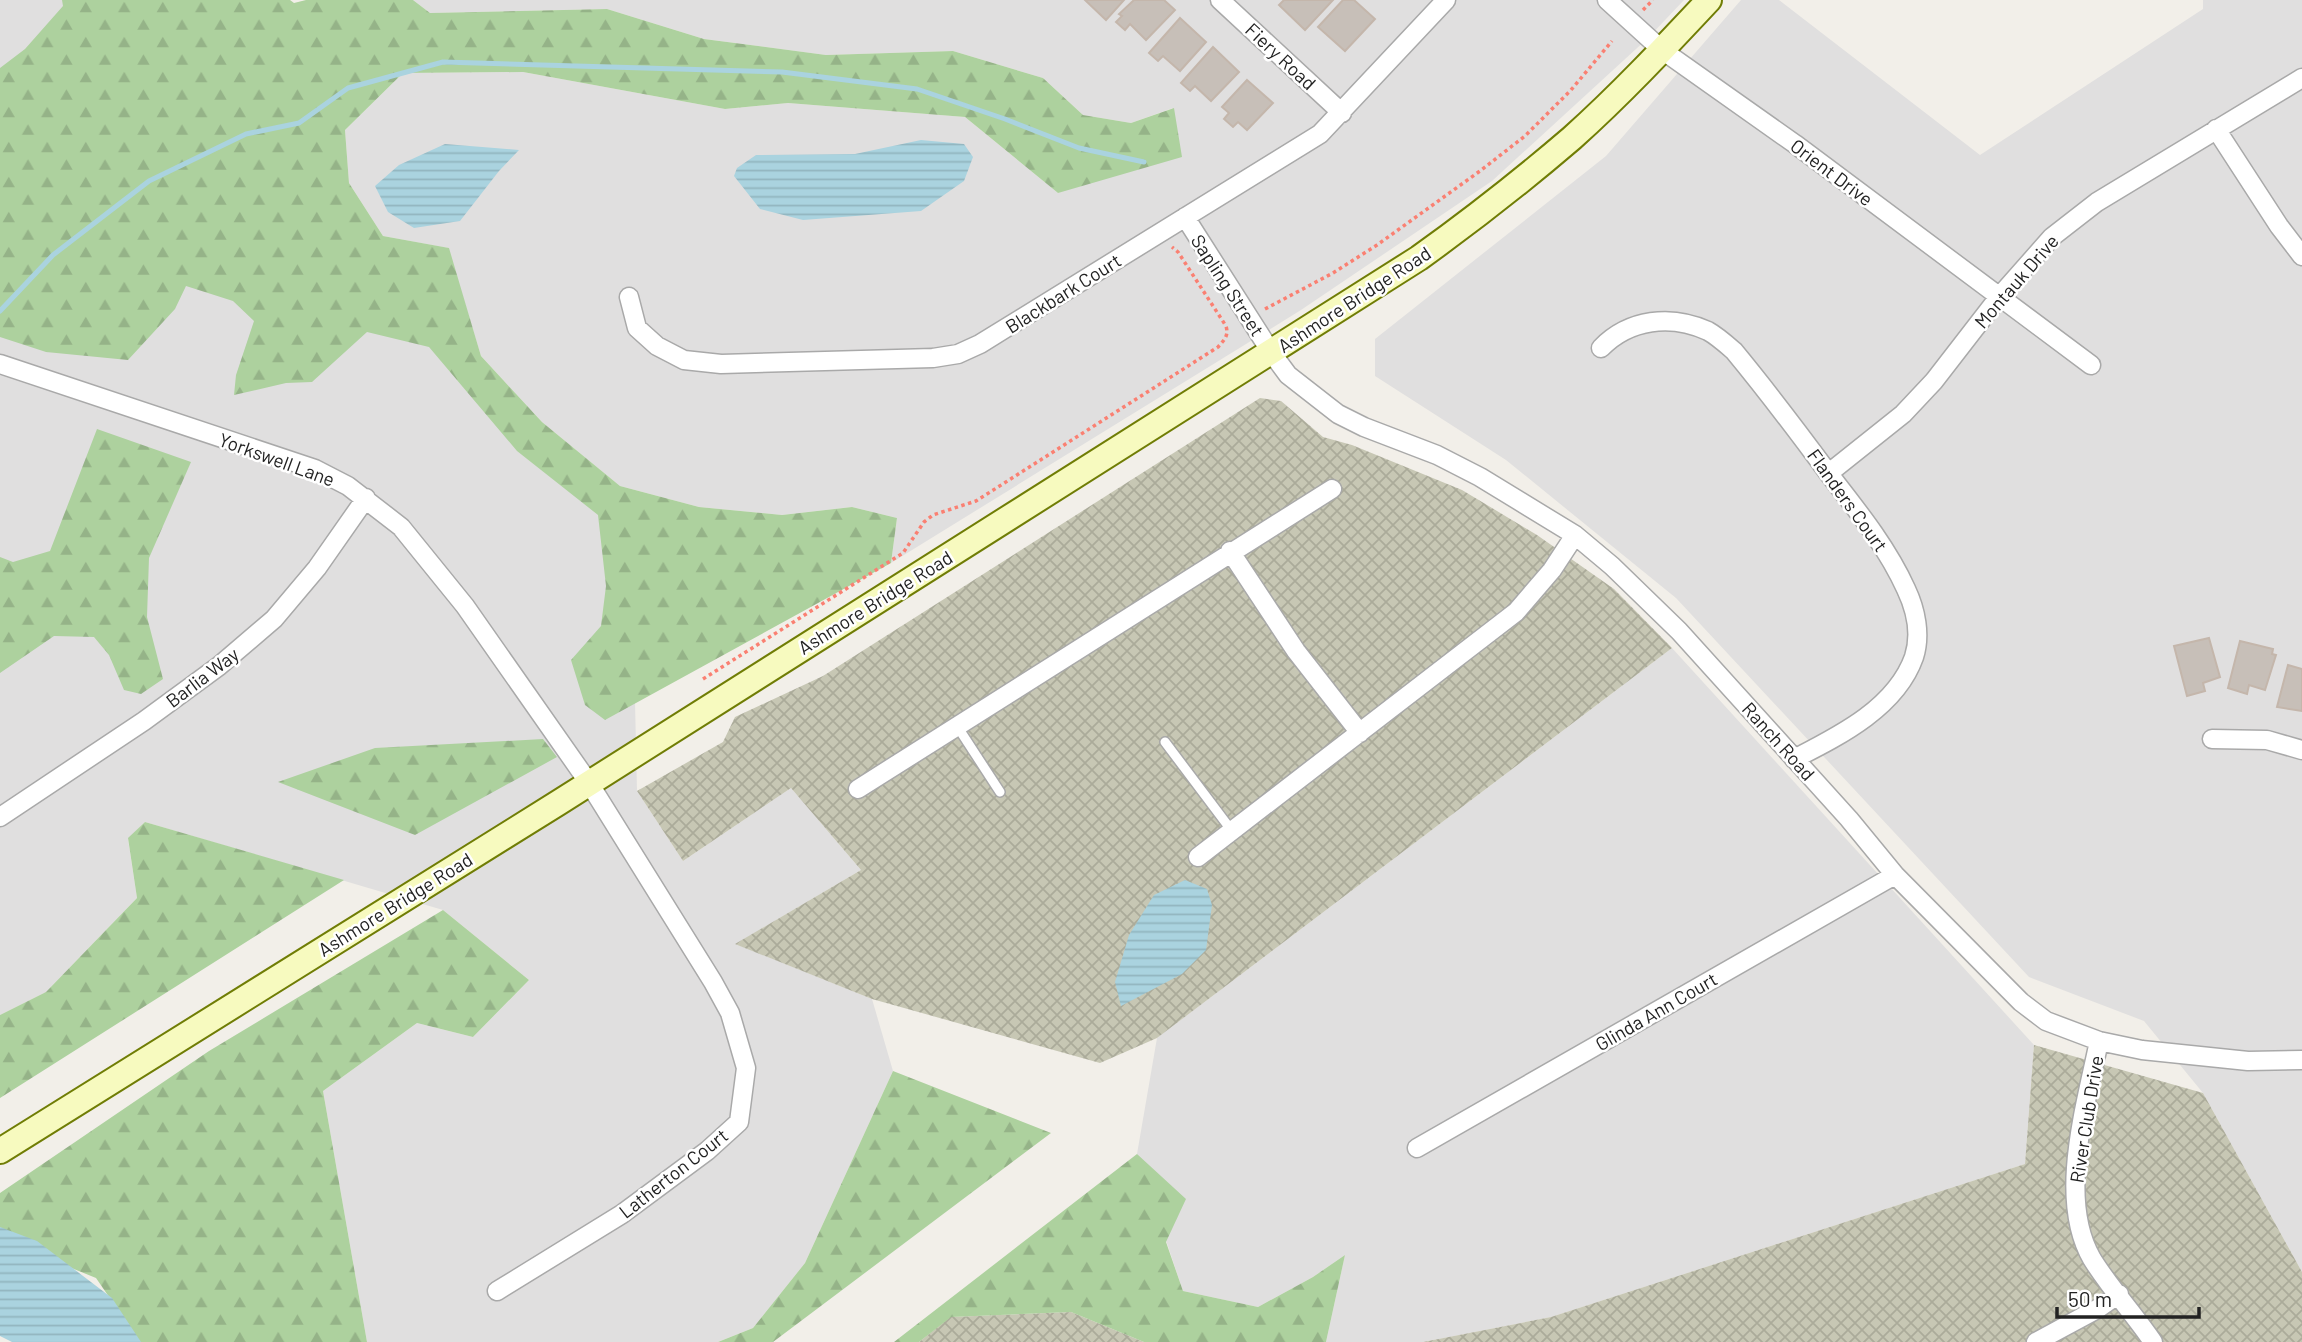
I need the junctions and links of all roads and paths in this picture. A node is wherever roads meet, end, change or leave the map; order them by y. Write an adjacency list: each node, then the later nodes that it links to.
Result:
1 (1220, 0): 10 (street, Fiery Road)
2 (1446, 0): 10 (street, Blackbark Court)
3 (1606, 0): 8 (street, Orient Drive)
4 (1653, 0): 6 (path)
5 (1709, 0): 8 (main road, Ashmore Bridge Road)
6 (1639, 14)
7 (1612, 41): 16 (path)
8 (1662, 50): 15 (street, Orient Drive); 18 (main road, Ashmore Bridge Road)
9 (2302, 78): 11 (street, Montauk Drive)
10 (1342, 113): 12 (street, Blackbark Court)
11 (2216, 130): 13 (street); 15 (street, Montauk Drive)
12 (1185, 218): 14 (street, Blackbark Court); 18 (street, Sapling Street); 26 (path)
13 (2302, 256)
14 (629, 297)
15 (1999, 297): 20 (street, Orient Drive); 21 (street, Montauk Drive)
16 (1265, 309)
17 (1601, 348): 21 (street, Flanders Court)
18 (1271, 352): 24 (street, Ranch Road); 33 (main road, Ashmore Bridge Road)
19 (0, 364): 23 (street, Yorkswell Lane)
20 (2091, 365)
21 (1829, 473): 32 (street, Flanders Court)
22 (1332, 489): 25 (street)
23 (366, 498): 33 (street, Yorkswell Lane); 36 (street, Barlia Way)
24 (1575, 535): 28 (street); 32 (street, Ranch Road)
25 (1230, 551): 27 (street); 28 (street)
26 (703, 679)
27 (957, 726): 34 (street); 35 (lane)
28 (1360, 733): 37 (street)
29 (2211, 738): 31 (street)
30 (1165, 742): 37 (lane)
31 (2302, 750)
32 (1794, 759): 39 (street, Ranch Road)
33 (589, 783): 43 (main road, Ashmore Bridge Road); 44 (street, Latherton Court)
34 (858, 789)
35 (1000, 792)
36 (0, 817)
37 (1232, 831): 38 (street)
38 (1198, 857)
39 (1895, 875): 40 (street, Ranch Road); 42 (street, Glinda Ann Court)
40 (2099, 1041): 41 (street, Ranch Road); 45 (street, River Club Drive)
41 (2302, 1060)
42 (1417, 1148)
43 (0, 1151)
44 (497, 1291)
45 (2119, 1294): 46 (street); 47 (street, River Club Drive)
46 (2036, 1342)
47 (2153, 1342)

